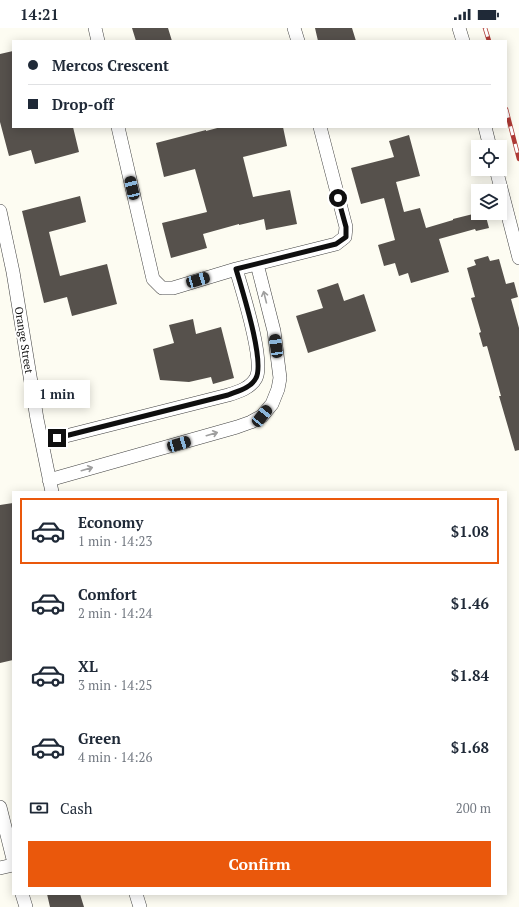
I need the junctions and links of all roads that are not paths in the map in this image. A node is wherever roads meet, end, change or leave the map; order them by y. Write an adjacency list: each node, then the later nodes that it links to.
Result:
1 (94, 28): 4 (street)
2 (294, 28): 5 (street)
3 (459, 28): 6 (street)
4 (98, 40)
5 (298, 40)
6 (463, 40)
7 (118, 128): 15 (street)
8 (320, 128): 14 (street)
9 (485, 128): 10 (street)
10 (488, 140)
11 (498, 176): 13 (street)
12 (0, 211): 16 (street, Orange Street)
13 (519, 258)
14 (257, 264): 15 (street); 17 (street, one-way to 14)
15 (236, 269): 16 (street)
16 (42, 442): 17 (street, Orange Street)
17 (50, 486)
18 (0, 807): 19 (street)
19 (12, 854)
20 (12, 865): 21 (street)
21 (0, 868)
22 (22, 895): 24 (street)
23 (136, 895): 25 (street)
24 (26, 907)
25 (140, 907)

